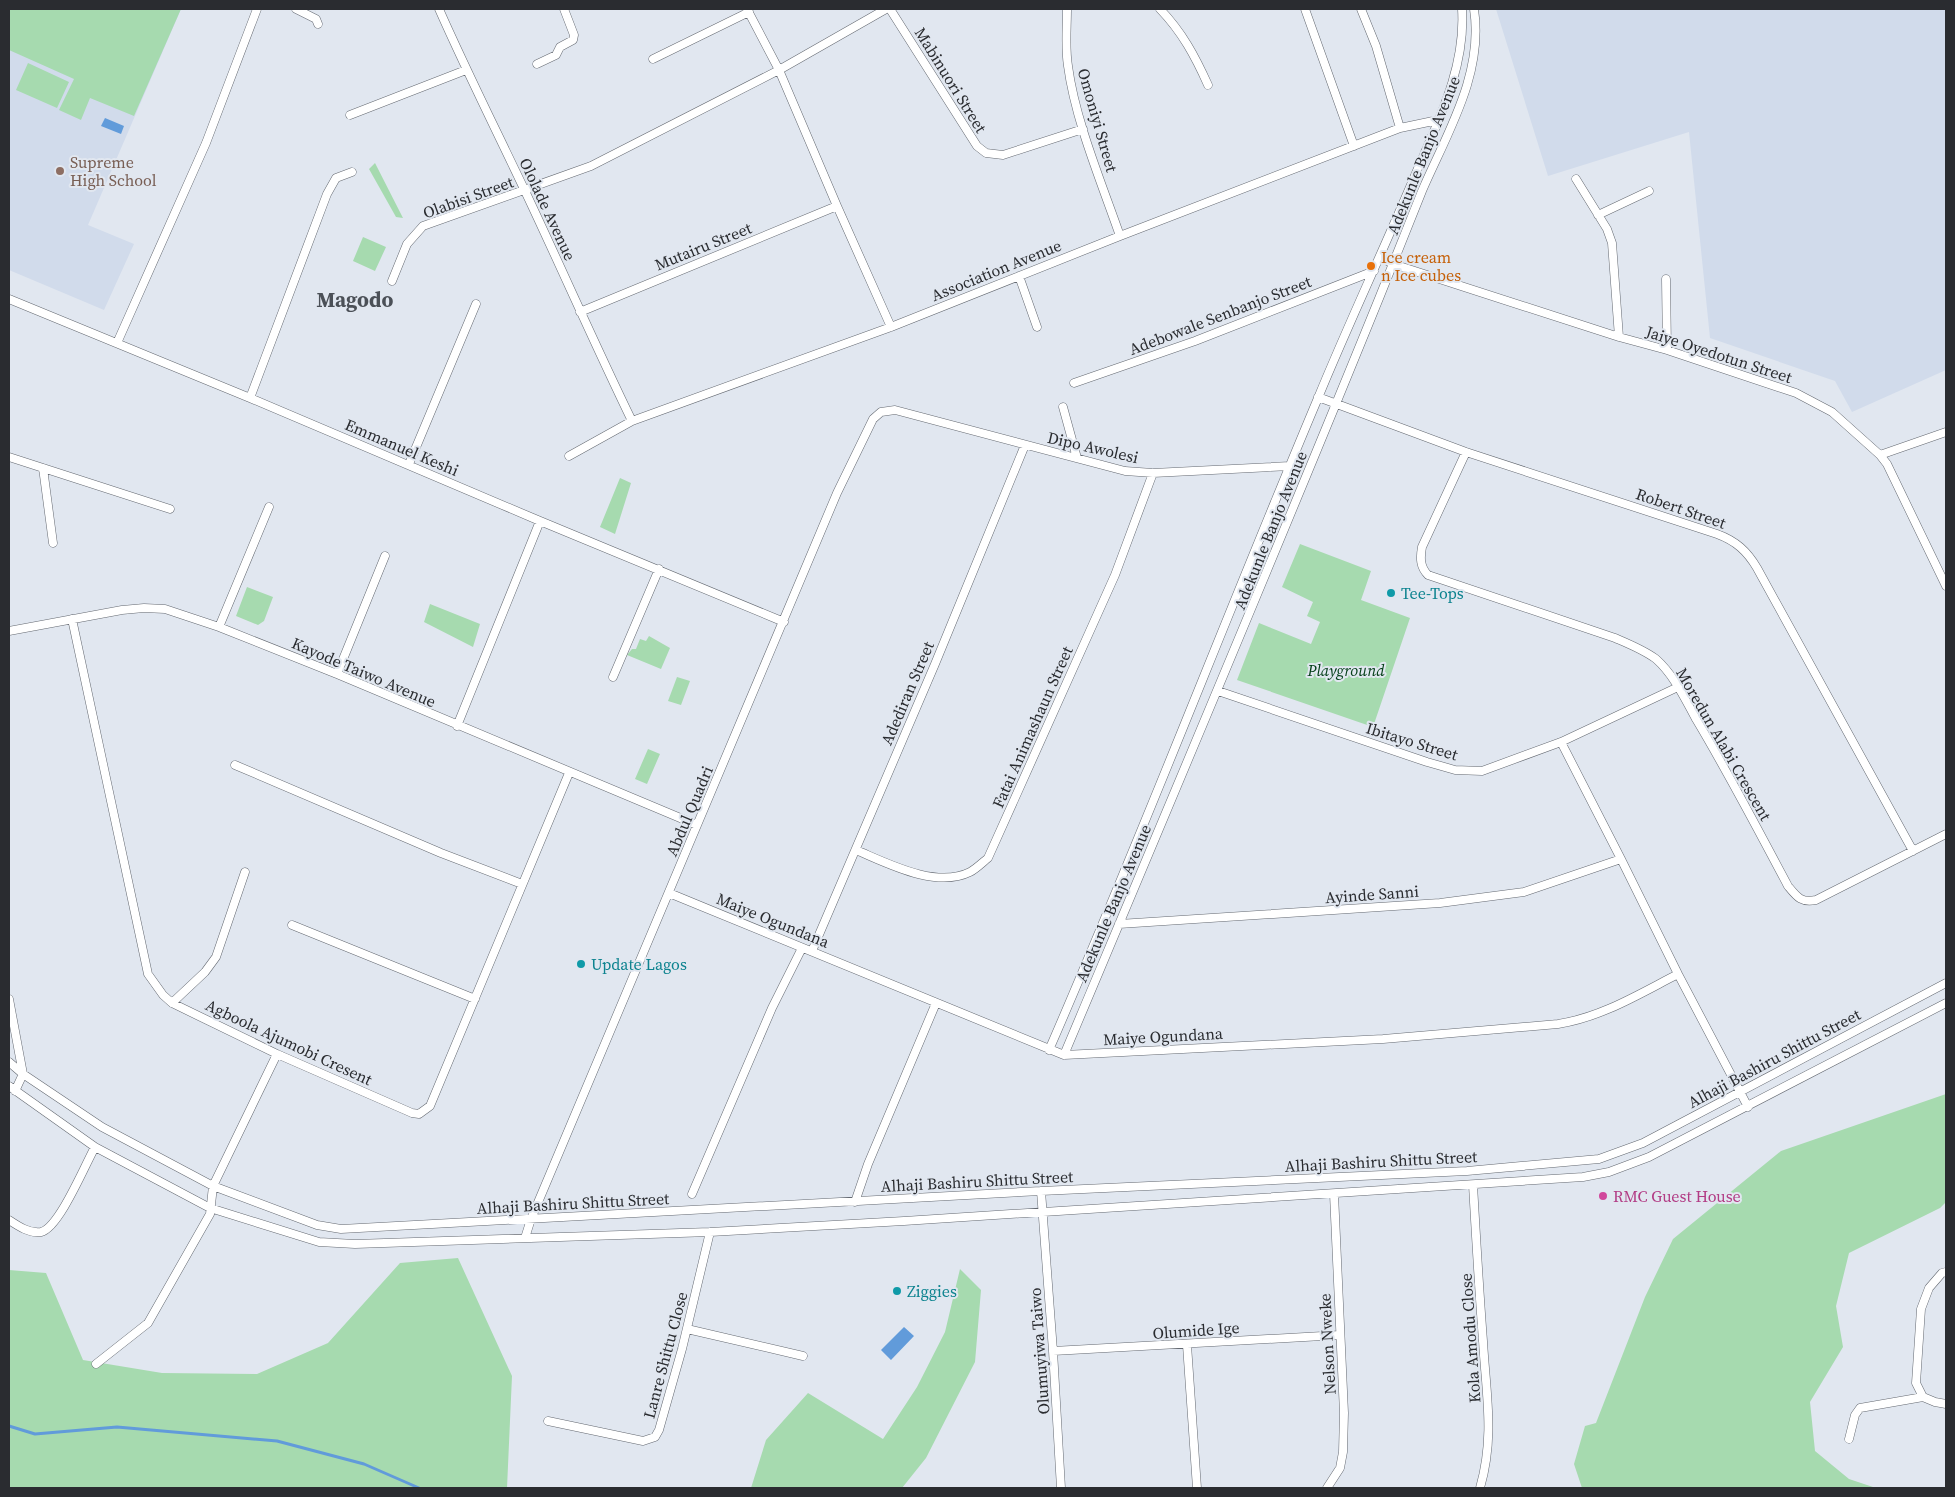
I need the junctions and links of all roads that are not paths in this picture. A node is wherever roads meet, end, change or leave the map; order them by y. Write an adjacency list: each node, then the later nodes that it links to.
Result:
1 (257, 9): 44 (street)
2 (296, 9): 14 (street)
3 (439, 9): 17 (street, Ololade Avenue)
4 (564, 9): 16 (street)
5 (886, 9): 18 (street, Olabisi Street)
6 (890, 9): 23 (street, Mabinuori Street)
7 (1067, 9): 23 (street, Omoniyi Street)
8 (1160, 9): 19 (street)
9 (1305, 9): 24 (street)
10 (1361, 9): 22 (street)
11 (1462, 9): 21 (street, Adekunle Banjo Avenue)
12 (1474, 9): 33 (street, Adekunle Banjo Avenue)
13 (748, 10): 15 (street); 18 (street)
14 (318, 24)
15 (653, 59)
16 (537, 64)
17 (466, 70): 20 (street); 27 (street, Ololade Avenue)
18 (779, 70): 27 (street, Olabisi Street); 29 (street)
19 (1208, 85)
20 (350, 116)
21 (1438, 120): 22 (street, Association Avenue); 32 (street, Adekunle Banjo Avenue)
22 (1400, 128): 24 (street, Association Avenue)
23 (1083, 129): 31 (street, Omoniyi Street)
24 (1354, 146): 31 (street, Association Avenue)
25 (352, 172): 48 (street)
26 (1576, 179): 30 (street)
27 (525, 191): 37 (street, Olabisi Street); 40 (street, Ololade Avenue)
28 (1649, 191): 30 (street)
29 (837, 206): 40 (street, Mutairu Street); 41 (street)
30 (1598, 214): 43 (street)
31 (1120, 236): 35 (street, Association Avenue)
32 (1380, 257): 33 (street, Jaiye Oyedotun Street); 34 (street, Adekunle Banjo Avenue)
33 (1393, 264): 43 (street, Jaiye Oyedotun Street); 49 (street, Adekunle Banjo Avenue)
34 (1374, 271): 46 (street, Adebowale Senbanjo Street); 47 (street, Adekunle Banjo Avenue)
35 (1019, 276): 41 (street, Association Avenue); 42 (street)
36 (1666, 280): 45 (street)
37 (392, 281)
38 (9, 299): 44 (street, Emmanuel Keshi)
39 (476, 304): 60 (street)
40 (580, 312): 52 (street, Ololade Avenue)
41 (891, 327): 52 (street, Association Avenue)
42 (1037, 327)
43 (1618, 337): 45 (street, Jaiye Oyedotun Street)
44 (117, 343): 48 (street, Emmanuel Keshi)
45 (1667, 350): 56 (street, Jaiye Oyedotun Street)
46 (1074, 383)
47 (1318, 397): 49 (street, Robert Street); 61 (street, Adekunle Banjo Avenue)
48 (250, 398): 60 (street, Emmanuel Keshi)
49 (1337, 403): 55 (street, Robert Street); 78 (street, Adekunle Banjo Avenue)
50 (1063, 407): 59 (street)
51 (895, 410): 54 (street, Dipo Awolesi); 72 (street, Abdul Quadri)
52 (632, 421): 58 (street, Association Avenue)
53 (1946, 432): 56 (street)
54 (1025, 445): 59 (street, Dipo Awolesi); 85 (street, Adediran Street)
55 (1466, 452): 77 (street, Moredun Alabi Crescent); 86 (street, Robert Street)
56 (1880, 454): 70 (street, Jaiye Oyedotun Street)
57 (9, 456): 62 (street)
58 (569, 456)
59 (1078, 458): 63 (street, Dipo Awolesi)
60 (409, 464): 66 (street, Emmanuel Keshi)
61 (1290, 466): 63 (street, Dipo Awolesi); 102 (street, Adekunle Banjo Avenue)
62 (43, 468): 65 (street); 67 (street)
63 (1153, 473): 85 (street, Fatai Animashaun Street)
64 (269, 507): 73 (street)
65 (170, 509)
66 (540, 521): 69 (street, Emmanuel Keshi); 79 (street)
67 (53, 543)
68 (385, 556): 75 (street)
69 (659, 569): 72 (street, Emmanuel Keshi); 76 (street)
70 (1946, 586)
71 (72, 619): 73 (street, Kayode Taiwo Avenue); 74 (street, Kayode Taiwo Avenue); 101 (street, Agboola Ajumobi Cresent)
72 (784, 622): 83 (street, Abdul Quadri)
73 (219, 627): 75 (street, Kayode Taiwo Avenue)
74 (9, 631)
75 (337, 674): 79 (street, Kayode Taiwo Avenue)
76 (613, 677)
77 (1678, 687): 80 (street, Ibitayo Street); 86 (street, Moredun Alabi Crescent)
78 (1218, 691): 80 (street, Ibitayo Street); 91 (street, Adekunle Banjo Avenue)
79 (457, 726): 82 (street, Kayode Taiwo Avenue)
80 (1561, 742): 87 (street)
81 (235, 765): 89 (street)
82 (569, 773): 83 (street, Kayode Taiwo Avenue); 89 (street, Agboola Ajumobi Cresent)
83 (697, 826): 90 (street, Abdul Quadri)
84 (1946, 834): 86 (street, Moredun Alabi Crescent)
85 (856, 850): 94 (street, Adediran Street)
86 (1913, 851)
87 (1621, 858): 91 (street, Ayinde Sanni); 95 (street)
88 (245, 872): 101 (street)
89 (522, 884): 98 (street, Agboola Ajumobi Cresent)
90 (669, 893): 93 (street, Maiye Ogundana); 119 (street, Abdul Quadri)
91 (1119, 924): 104 (street, Adekunle Banjo Avenue)
92 (292, 925): 98 (street)
93 (802, 948): 94 (street, Maiye Ogundana); 114 (street)
94 (812, 951): 99 (street, Maiye Ogundana)
95 (1678, 974): 104 (street, Maiye Ogundana); 108 (street)
96 (1946, 983): 108 (street, Alhaji Bashiru Shittu Street)
97 (9, 999): 106 (street)
98 (475, 999): 103 (street, Agboola Ajumobi Cresent)
99 (936, 1003): 102 (street, Maiye Ogundana); 116 (street)
100 (1946, 1003): 109 (street, Alhaji Bashiru Shittu Street)
101 (172, 1004): 103 (street, Agboola Ajumobi Cresent)
102 (1049, 1050): 104 (street, Maiye Ogundana)
103 (277, 1054): 112 (street)
104 (1064, 1055)
105 (9, 1062): 106 (street, Alhaji Bashiru Shittu Street)
106 (23, 1074): 107 (street); 112 (street, Alhaji Bashiru Shittu Street)
107 (12, 1089): 110 (street, Alhaji Bashiru Shittu Street)
108 (1741, 1092): 109 (street); 113 (street, Alhaji Bashiru Shittu Street)
109 (1748, 1107): 111 (street, Alhaji Bashiru Shittu Street)
110 (95, 1147): 117 (street, Alhaji Bashiru Shittu Street); 120 (street)
111 (1473, 1185): 115 (street, Alhaji Bashiru Shittu Street); 137 (street, Kola Amodu Close)
112 (213, 1186): 117 (street); 119 (street, Alhaji Bashiru Shittu Street)
113 (1041, 1191): 116 (street, Alhaji Bashiru Shittu Street); 118 (street, Olumuyiwa Taiwo)
114 (692, 1194)
115 (1334, 1194): 118 (street, Alhaji Bashiru Shittu Street); 125 (street, Nelson Nweke)
116 (854, 1202): 119 (street, Alhaji Bashiru Shittu Street)
117 (210, 1208): 122 (street, Alhaji Bashiru Shittu Street); 129 (street)
118 (1043, 1211): 121 (street, Alhaji Bashiru Shittu Street); 127 (street, Olumuyiwa Taiwo)
119 (531, 1219): 122 (street, Abdul Quadri)
120 (9, 1220)
121 (710, 1232): 122 (street, Alhaji Bashiru Shittu Street); 124 (street, Lanre Shittu Close)
122 (525, 1238)
123 (1946, 1272): 130 (street)
124 (687, 1329): 128 (street); 132 (street, Lanre Shittu Close)
125 (1340, 1335): 126 (street, Olumide Ige); 136 (street, Nelson Nweke)
126 (1187, 1345): 127 (street, Olumide Ige); 135 (street)
127 (1053, 1351): 134 (street, Olumuyiwa Taiwo)
128 (803, 1356)
129 (96, 1364)
130 (1923, 1397): 131 (street); 133 (street)
131 (1946, 1404)
132 (548, 1421)
133 (1849, 1439)
134 (1061, 1488)
135 (1197, 1488)
136 (1327, 1488)
137 (1480, 1488)

